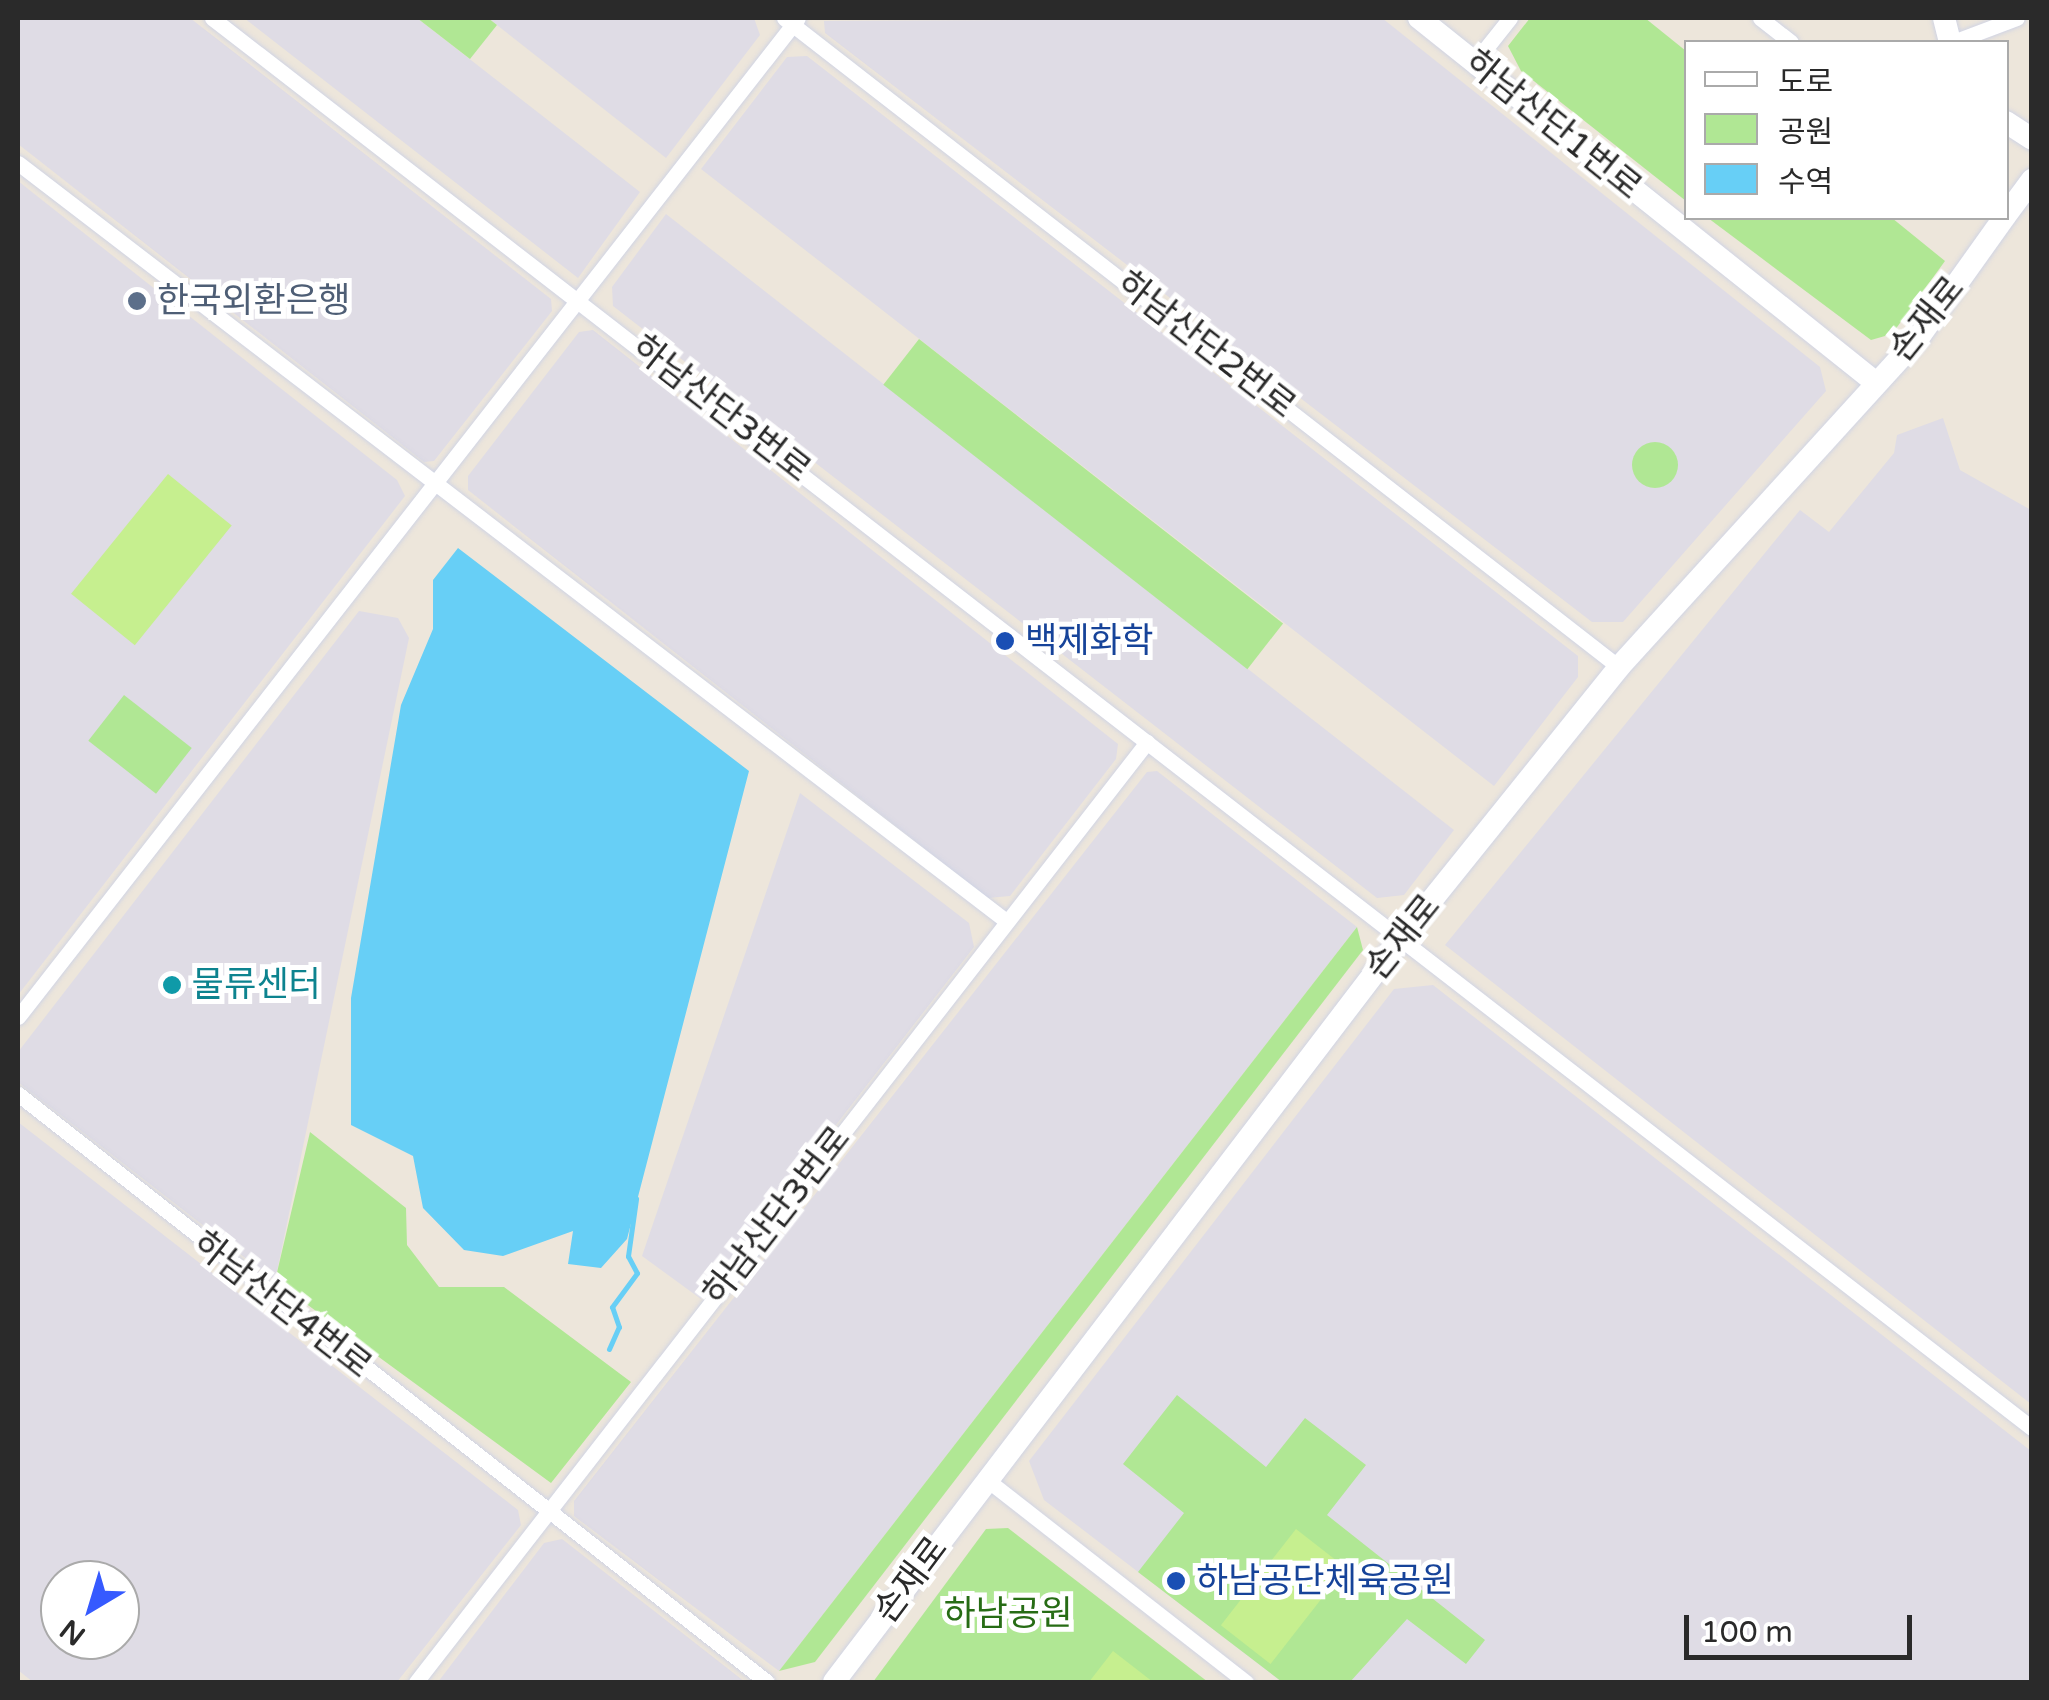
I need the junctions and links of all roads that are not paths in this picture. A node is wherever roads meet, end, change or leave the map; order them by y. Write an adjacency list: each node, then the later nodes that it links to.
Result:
1 (212, 18): 16 (street, 하남산단3번로)
2 (1419, 18): 9 (main road, 하남산단1번로)
3 (1510, 18): 9 (street)
4 (1760, 18): 7 (street)
5 (2017, 18): 8 (street)
6 (791, 20): 16 (street, 하남산단2번로); 19 (street, 하남산단2번로)
7 (1788, 40)
8 (1957, 40)
9 (1475, 62): 17 (main road, 하남산단1번로)
10 (2009, 124): 11 (main road)
11 (2032, 139)
12 (18, 163): 18 (street)
13 (2032, 180): 14 (main road, 손재로)
14 (2009, 212)
15 (2003, 220): 17 (main road, 손재로)
16 (579, 298): 18 (street); 20 (street, 하남산단3번로)
17 (1875, 382): 19 (main road, 손재로)
18 (432, 486): 21 (street); 23 (street)
19 (1619, 666): 22 (main road, 손재로)
20 (1147, 742): 21 (street, 하남산단3번로); 22 (street, 하남산단3번로)
21 (1005, 920): 27 (street, 하남산단3번로)
22 (1402, 937): 25 (street, 하남산단3번로); 26 (main road, 손재로)
23 (18, 1018)
24 (18, 1094): 27 (street, 하남산단4번로)
25 (2032, 1428)
26 (986, 1479): 30 (main road, 손재로); 31 (street)
27 (550, 1512): 28 (street); 29 (street, 하남산단4번로)
28 (416, 1682)
29 (767, 1682)
30 (834, 1682)
31 (1246, 1682)

